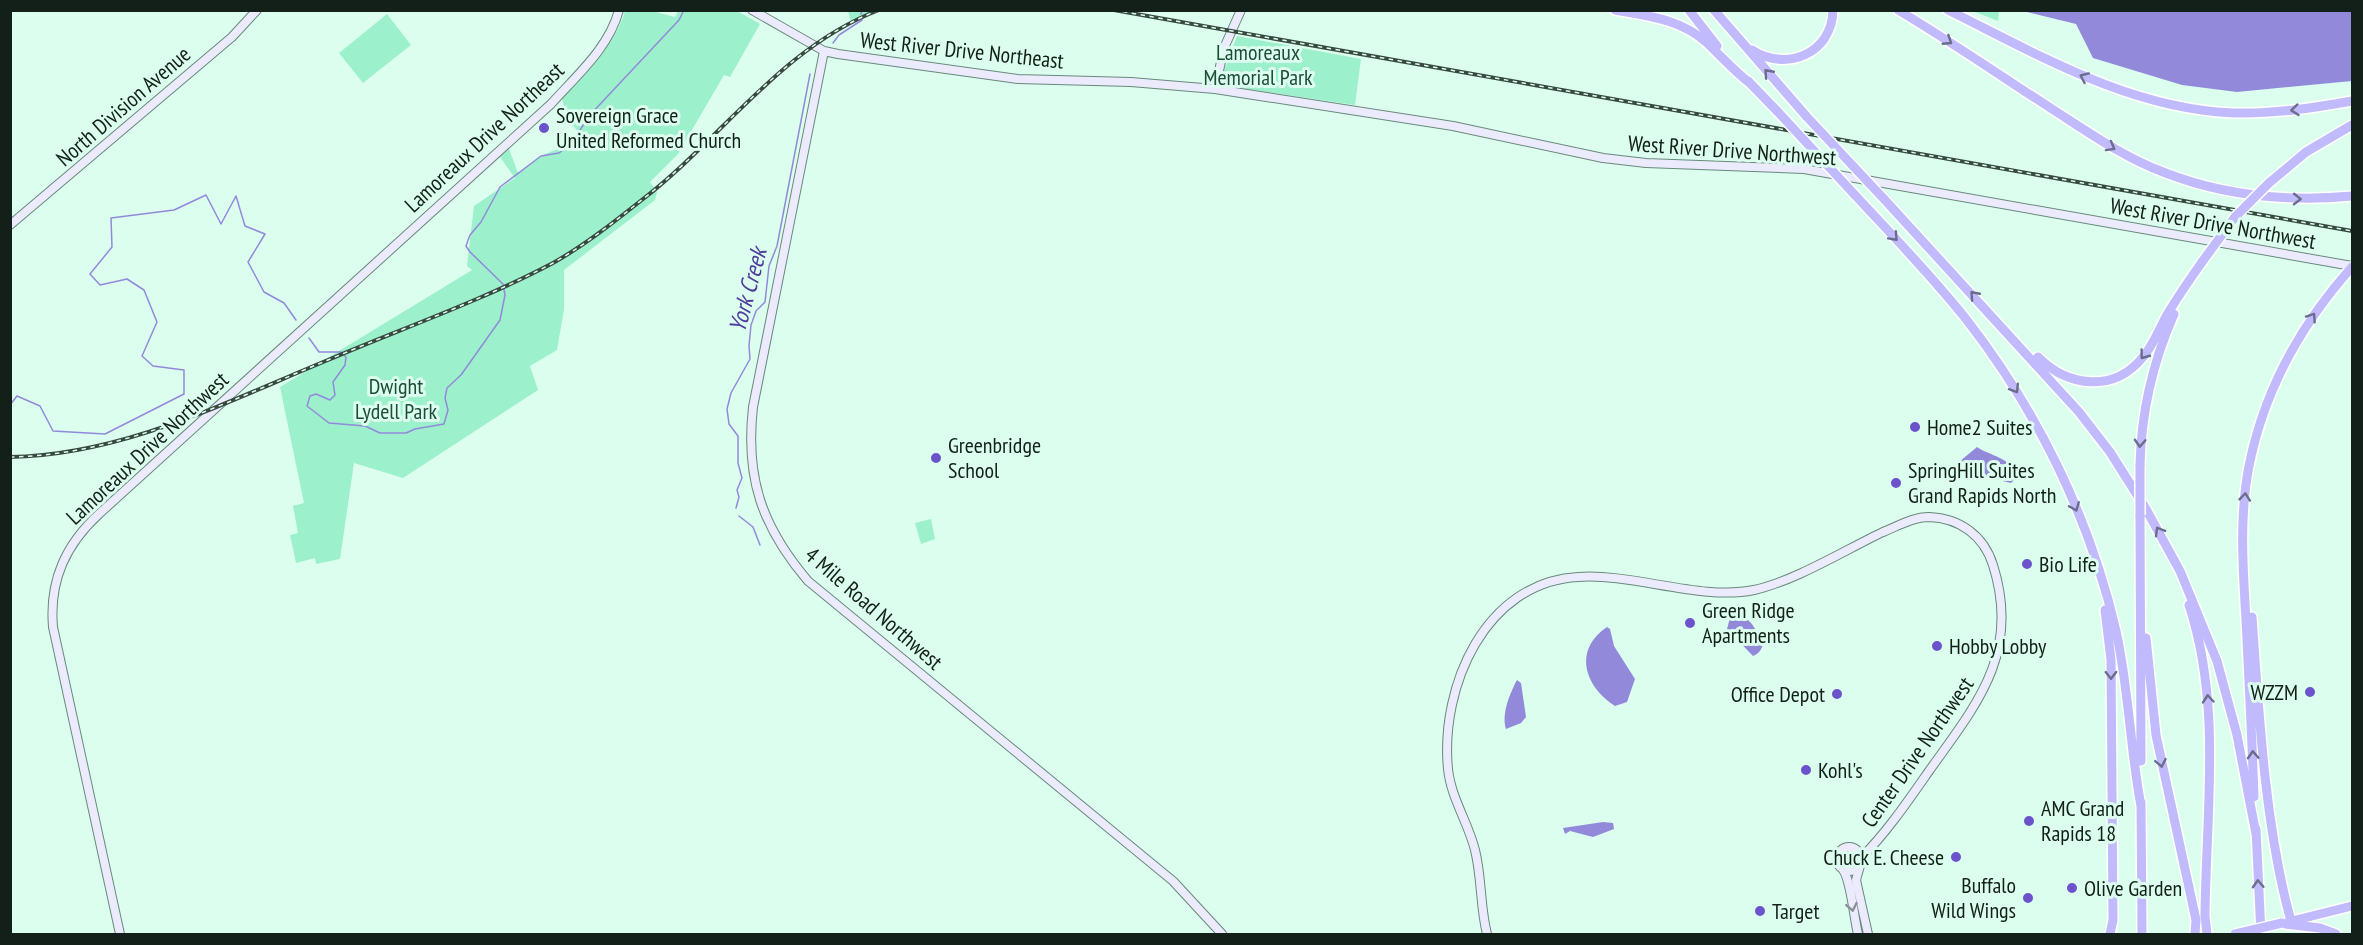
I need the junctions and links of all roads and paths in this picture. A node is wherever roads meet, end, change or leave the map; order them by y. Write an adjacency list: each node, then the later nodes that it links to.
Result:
1 (257, 10): 18 (main road, North Division Avenue)
2 (620, 10): 20 (main road, Lamoreaux Drive Northeast)
3 (752, 10): 12 (main road, West River Drive Northeast)
4 (1241, 10): 14 (main road)
5 (1615, 10): 13 (highway)
6 (1689, 10): 13 (highway)
7 (1714, 10): 11 (highway)
8 (1833, 10): 11 (highway)
9 (1898, 10): 17 (highway, one-way to 17)
10 (1948, 10): 15 (highway, one-way to 10)
11 (1731, 32): 22 (highway, one-way to 11, bridge)
12 (824, 51): 14 (main road, West River Drive Northeast); 37 (main road, 4 Mile Road Northwest)
13 (1751, 84): 25 (highway, one-way to 25, bridge)
14 (1215, 89): 19 (main road, West River Drive Northwest)
15 (2352, 101)
16 (2352, 125): 21 (highway, bridge)
17 (2352, 196)
18 (10, 225)
19 (2352, 267): 23 (highway, one-way to 19)
20 (358, 278): 36 (main road, Lamoreaux Drive Northwest)
21 (2186, 287): 22 (highway, one-way to 22); 26 (highway, one-way to 26, bridge)
22 (1988, 310): 24 (highway, one-way to 22)
23 (2242, 531): 28 (highway, one-way to 23); 34 (highway)
24 (2170, 552): 28 (highway); 35 (highway, one-way to 24)
25 (2093, 555): 27 (highway); 41 (highway, one-way to 41)
26 (2141, 600): 27 (highway); 43 (highway, one-way to 43)
27 (2141, 806): 42 (highway)
28 (2256, 834): 45 (highway, one-way to 28)
29 (1875, 845): 30 (main road, Center Drive Northwest); 31 (main road, Center Drive Northwest); 38 (main road, Center Drive Northwest)
30 (1855, 848): 31 (main road); 32 (main road)
31 (1861, 862): 32 (main road); 40 (main road)
32 (1843, 869): 39 (main road, one-way to 39)
33 (2352, 906): 34 (highway)
34 (2287, 922): 44 (highway, bridge); 46 (highway)
35 (2205, 932)
36 (120, 934)
37 (1221, 934)
38 (1487, 934)
39 (1858, 934)
40 (1868, 934)
41 (2110, 934)
42 (2142, 934)
43 (2195, 934)
44 (2235, 934)
45 (2260, 934)
46 (2336, 934)

